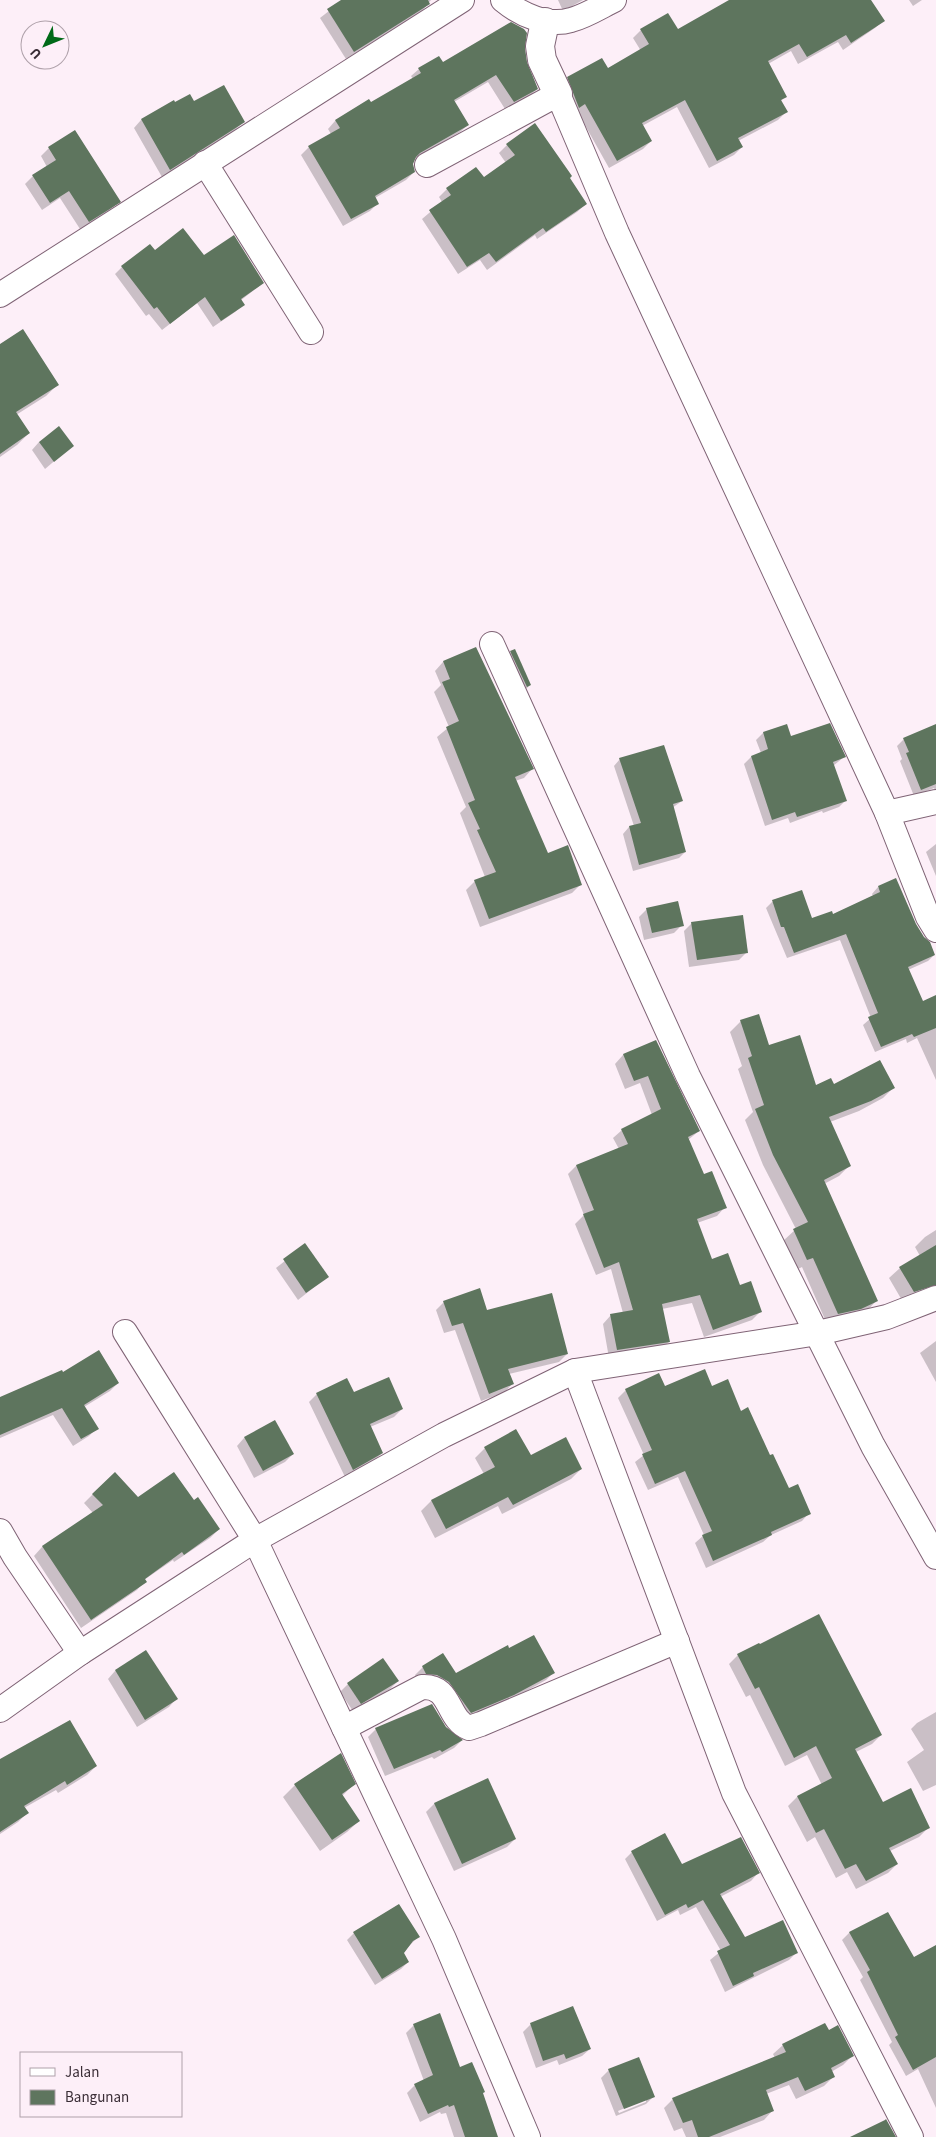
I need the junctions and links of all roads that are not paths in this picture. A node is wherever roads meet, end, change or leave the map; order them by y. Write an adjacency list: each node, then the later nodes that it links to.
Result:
1 (462, 0): 6 (street)
2 (503, 0): 4 (street)
3 (614, 0): 4 (street)
4 (545, 22): 5 (street)
5 (558, 94): 7 (street); 12 (street)
6 (205, 163): 8 (street); 9 (street)
7 (427, 165)
8 (0, 295)
9 (311, 332)
10 (492, 644): 16 (street)
11 (936, 802): 12 (street)
12 (888, 813): 13 (street)
13 (936, 930)
14 (936, 1298): 16 (street)
15 (125, 1332): 19 (street)
16 (818, 1333): 17 (street); 20 (street)
17 (575, 1371): 19 (street); 21 (street)
18 (0, 1531): 22 (street)
19 (256, 1540): 22 (street); 24 (street)
20 (936, 1557)
21 (677, 1641): 24 (street); 26 (street)
22 (80, 1653): 23 (street)
23 (0, 1710)
24 (344, 1728): 25 (street)
25 (528, 2137)
26 (911, 2137)

